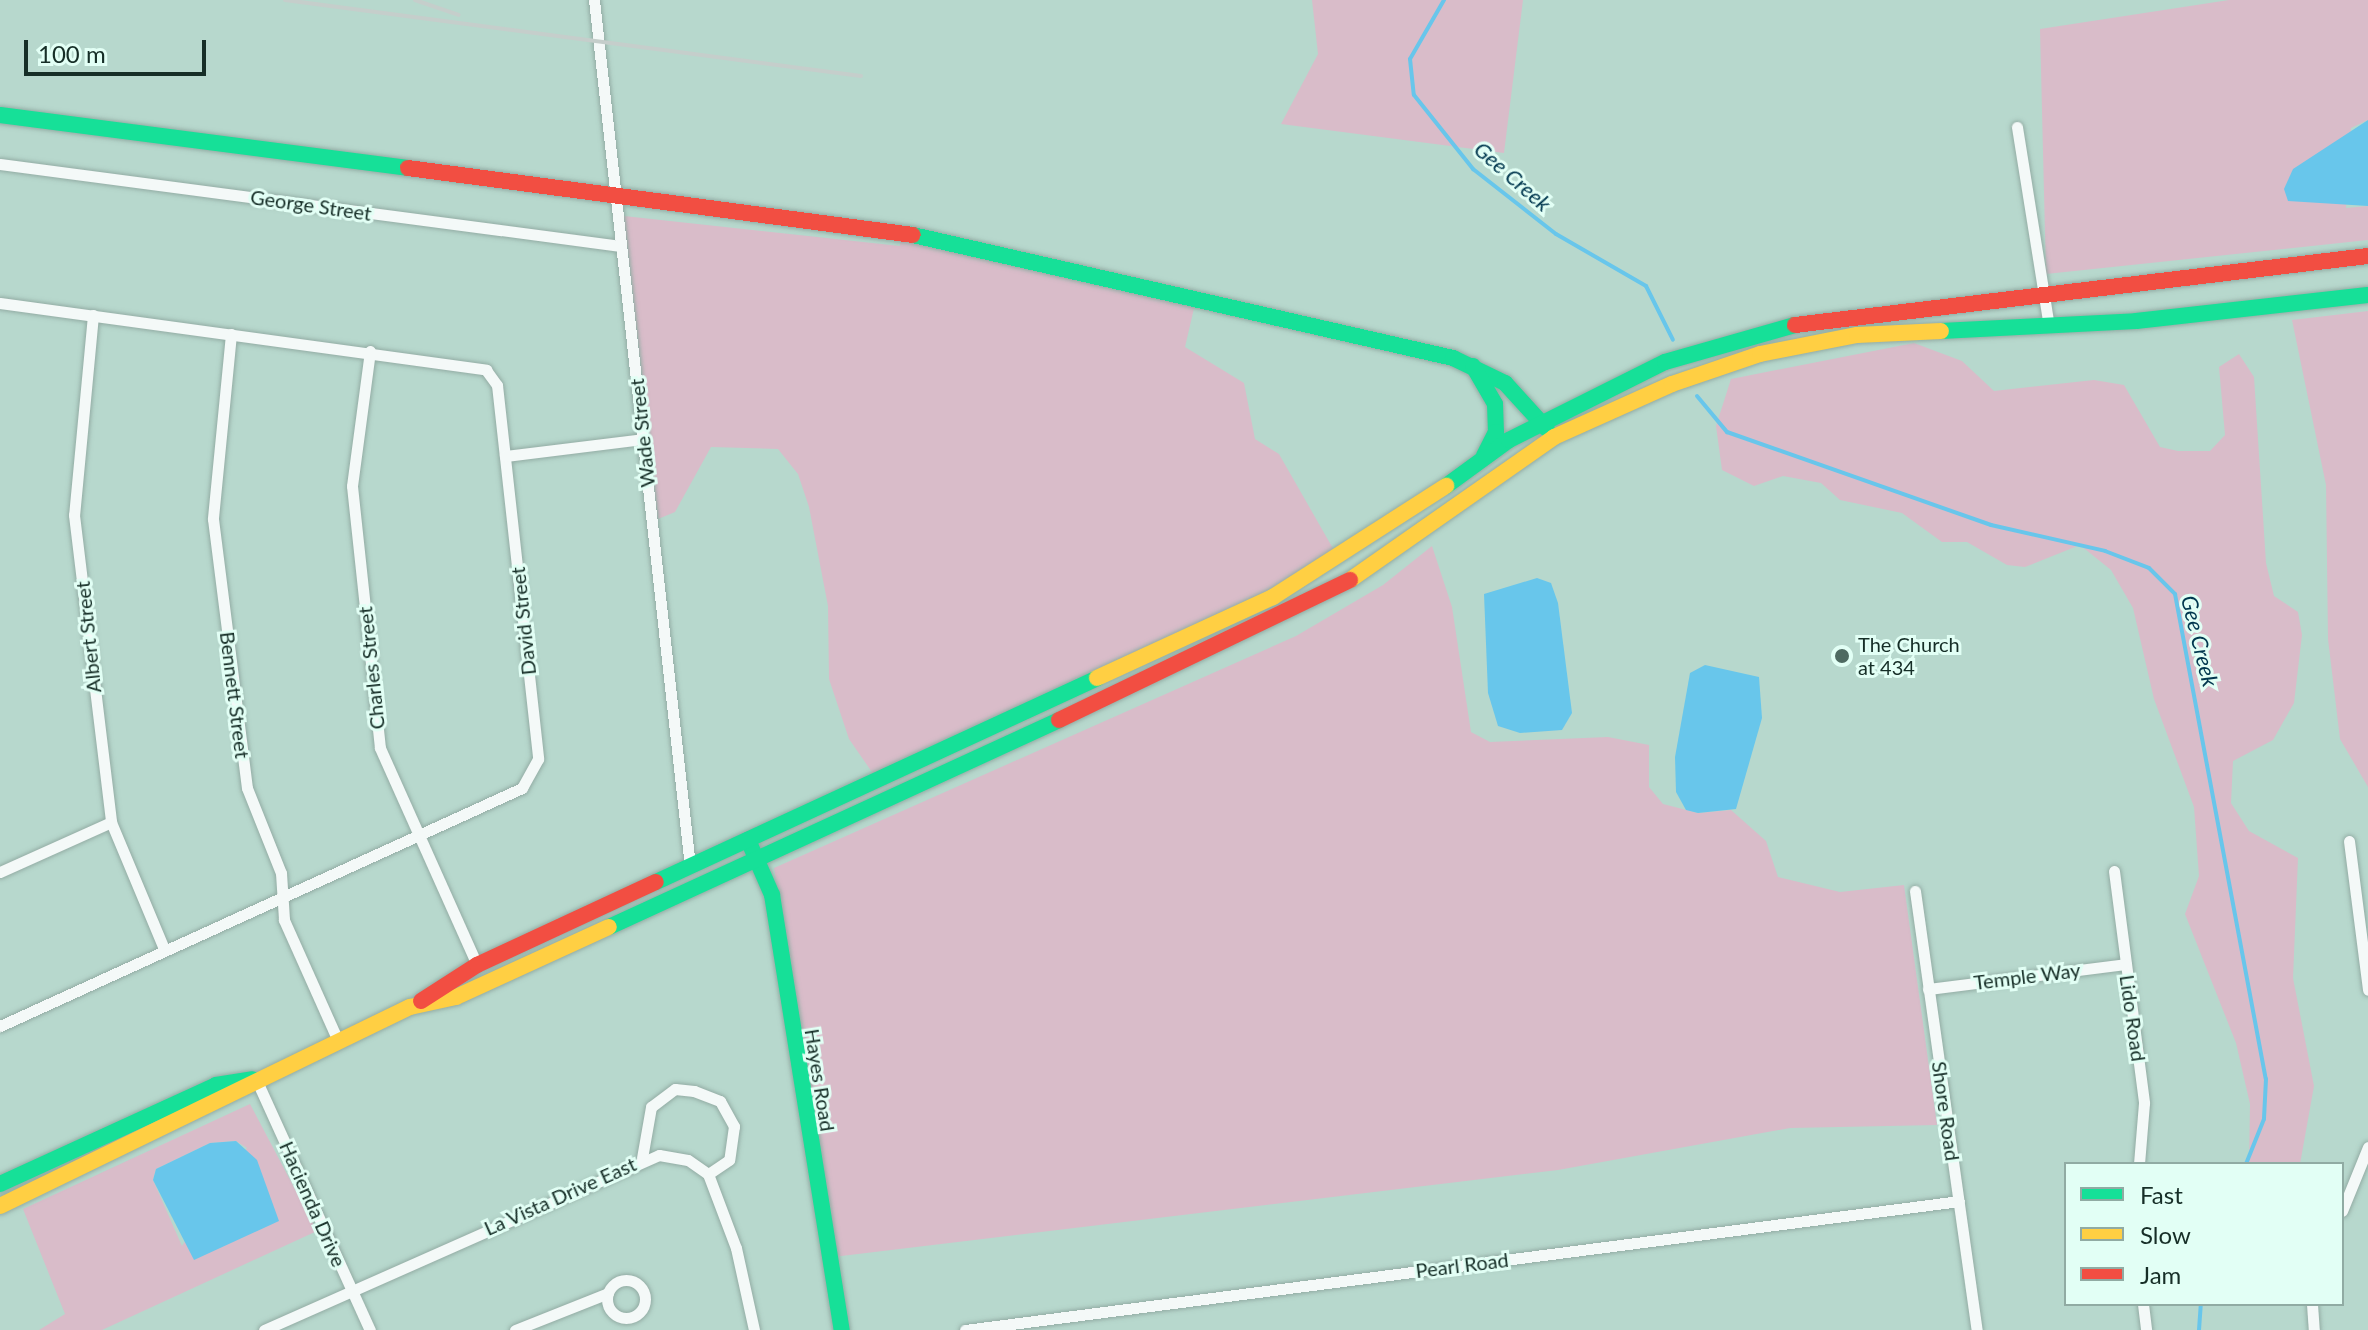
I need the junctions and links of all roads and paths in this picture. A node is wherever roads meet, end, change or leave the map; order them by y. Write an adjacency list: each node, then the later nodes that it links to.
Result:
1 (594, 0): 5 (street, Wade Street)
2 (0, 115): 5 (main road)
3 (2017, 127): 8 (street)
4 (0, 164): 6 (street, George Street)
5 (616, 195): 6 (street, Wade Street); 15 (main road)
6 (621, 246): 18 (street, Wade Street)
7 (2368, 256): 8 (main road)
8 (2043, 295): 12 (street); 16 (main road)
9 (2368, 295): 12 (main road)
10 (0, 303): 11 (street, David Street)
11 (93, 315): 13 (street, David Street); 23 (street, Albert Street)
12 (2049, 326): 17 (main road)
13 (231, 334): 14 (street, David Street); 32 (street, Bennett Street)
14 (370, 351): 19 (street, David Street); 24 (street, Charles Street)
15 (1471, 364): 16 (main road); 20 (main road)
16 (1541, 421): 17 (main road); 20 (main road)
17 (1554, 437): 22 (main road)
18 (643, 439): 19 (street); 28 (street, Wade Street)
19 (505, 456): 24 (street, David Street)
20 (1483, 457): 21 (main road)
21 (1167, 647): 22 (main road); 25 (main road)
22 (1143, 683): 27 (main road)
23 (111, 822): 30 (street); 34 (street, Albert Street)
24 (417, 834): 32 (street, David Street); 36 (street, Charles Street)
25 (748, 840): 27 (main road, Hayes Road); 28 (main road)
26 (2349, 841): 33 (street)
27 (759, 859): 39 (main road); 59 (main road, Hayes Road)
28 (690, 867): 36 (main road)
29 (2114, 871): 35 (street, Lido Road)
30 (0, 872)
31 (1915, 891): 37 (street, Shore Road)
32 (282, 897): 34 (street, David Street); 41 (street, Bennett Street)
33 (2364, 933): 38 (street)
34 (164, 949): 40 (street, David Street)
35 (2125, 964): 37 (street, Temple Way); 45 (street, Lido Road)
36 (477, 965): 39 (main road)
37 (1928, 989): 48 (street, Shore Road)
38 (2368, 990)
39 (419, 1003): 41 (main road)
40 (0, 1026)
41 (338, 1041): 42 (main road)
42 (256, 1079): 47 (main road); 49 (main road); 51 (street, Hacienda Drive)
43 (2368, 1147): 50 (street)
44 (642, 1158): 46 (street, La Vista Drive East); 46 (street); 51 (street, La Vista Drive East)
45 (2139, 1162)
46 (708, 1174): 58 (street)
47 (0, 1184)
48 (1959, 1201): 60 (street, Pearl Road); 61 (street, Shore Road)
49 (0, 1206)
50 (2344, 1206)
51 (351, 1290): 55 (street, La Vista Drive East); 56 (street, Hacienda Drive)
52 (608, 1293): 57 (street)
53 (2143, 1306): 62 (street)
54 (2312, 1306): 63 (street)
55 (264, 1330)
56 (370, 1330)
57 (515, 1330)
58 (754, 1330)
59 (842, 1330)
60 (965, 1330)
61 (1977, 1330)
62 (2146, 1330)
63 (2314, 1330)

